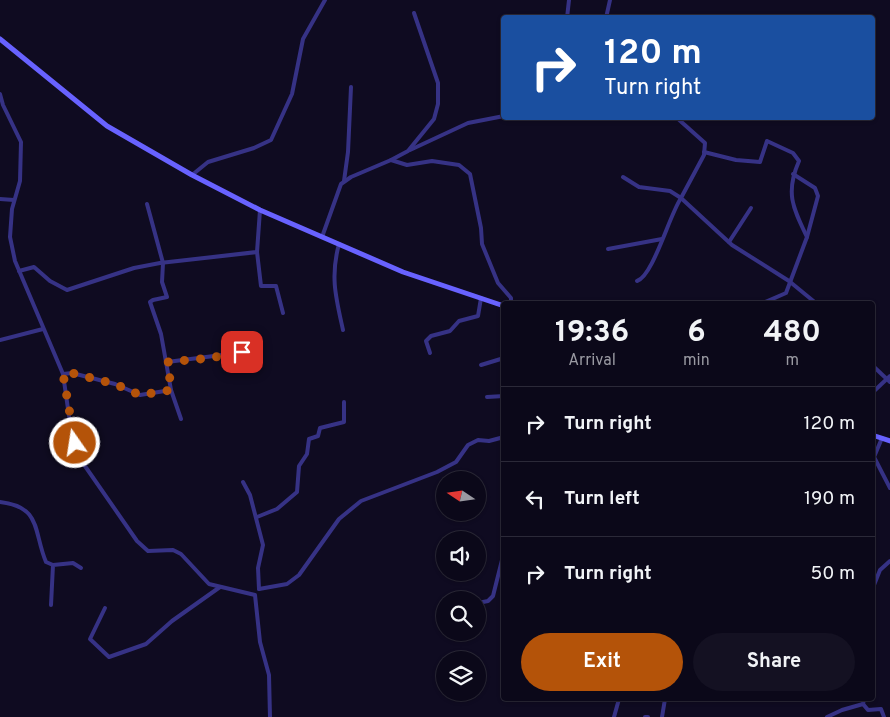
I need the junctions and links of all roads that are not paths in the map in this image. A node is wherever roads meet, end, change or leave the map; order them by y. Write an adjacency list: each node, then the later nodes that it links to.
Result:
1 (325, 0): 18 (street)
2 (569, 0): 5 (street)
3 (610, 0): 6 (street)
4 (414, 13): 14 (street)
5 (567, 15)
6 (607, 15)
7 (0, 39): 18 (main road)
8 (351, 87): 20 (street)
9 (0, 94): 10 (street)
10 (5, 110): 11 (street); 23 (street)
11 (0, 115)
12 (501, 117): 14 (street)
13 (679, 120): 15 (street)
14 (408, 151): 16 (street)
15 (704, 152): 17 (street); 21 (street)
16 (391, 160): 20 (street); 39 (street)
17 (793, 174): 28 (street); 28 (street)
18 (192, 175): 26 (main road)
19 (623, 177): 21 (street)
20 (344, 181): 27 (street)
21 (681, 198): 29 (street); 30 (street)
22 (0, 200): 23 (street)
23 (14, 200): 35 (street)
24 (147, 204): 34 (street)
25 (751, 208): 30 (street)
26 (260, 210): 27 (main road); 33 (street)
27 (322, 237): 31 (main road)
28 (806, 238): 37 (street)
29 (662, 240): 32 (street); 36 (street)
30 (729, 242): 37 (street)
31 (339, 244): 38 (main road); 45 (street)
32 (608, 249)
33 (257, 252): 34 (street); 43 (street)
34 (163, 263): 35 (street); 50 (street)
35 (19, 271): 44 (street)
36 (637, 281)
37 (789, 281): 40 (street); 41 (street)
38 (481, 298): 42 (main road); 48 (street)
39 (510, 301)
40 (768, 301)
41 (814, 301)
42 (501, 305)
43 (283, 313)
44 (43, 329): 46 (street); 53 (street)
45 (343, 330)
46 (0, 340)
47 (253, 351): 50 (street)
48 (430, 353)
49 (501, 359): 51 (street)
50 (168, 362): 55 (street)
51 (481, 365)
52 (875, 367): 54 (street)
53 (63, 374): 55 (street); 76 (street)
54 (889, 379): 56 (street)
55 (171, 390): 60 (street)
56 (875, 391)
57 (501, 396): 58 (street)
58 (488, 397)
59 (344, 402): 70 (street)
60 (181, 419)
61 (875, 436): 63 (main road)
62 (501, 437): 77 (street)
63 (882, 438): 64 (main road); 65 (street)
64 (890, 442)
65 (875, 455)
66 (875, 459): 68 (street)
67 (243, 482): 70 (street)
68 (890, 488)
69 (0, 502): 73 (street)
70 (257, 517): 77 (street)
71 (890, 561): 75 (street)
72 (501, 564): 79 (street)
73 (52, 565): 74 (street); 80 (street)
74 (81, 568)
75 (875, 582)
76 (220, 587): 78 (street); 81 (street)
77 (259, 589): 78 (street)
78 (255, 595): 86 (street)
79 (486, 601)
80 (51, 605)
81 (104, 608)
82 (618, 701): 87 (street)
83 (665, 701): 88 (street)
84 (864, 701): 85 (street)
85 (863, 704): 89 (street); 90 (street)
86 (270, 717)
87 (614, 717)
88 (662, 717)
89 (827, 717)
90 (884, 717)

